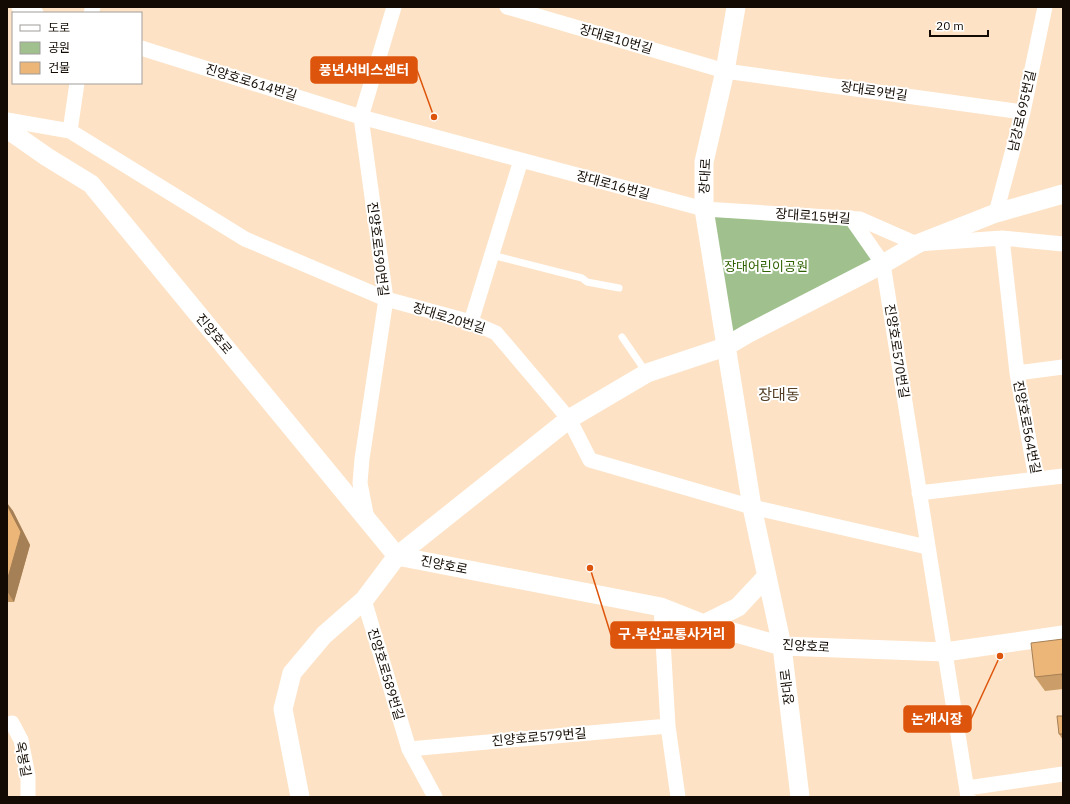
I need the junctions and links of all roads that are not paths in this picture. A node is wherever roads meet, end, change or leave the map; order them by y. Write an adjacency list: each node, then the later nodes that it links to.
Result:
1 (19, 7): 6 (street)
2 (394, 7): 11 (street, 진양호로590번길)
3 (507, 7): 8 (street, 장대로10번길)
4 (736, 7): 8 (street, 장대로)
5 (1045, 7): 10 (street, 남강로695번길)
6 (33, 12)
7 (142, 48): 11 (street, 진양호로614번길)
8 (725, 71): 10 (street, 장대로9번길); 17 (street, 장대로)
9 (77, 84): 14 (street)
10 (1023, 112): 18 (street, 남강로695번길)
11 (360, 117): 15 (street, 장대로16번길); 26 (street, 진양호로590번길)
12 (7, 120): 14 (street)
13 (7, 129): 38 (street, 진양호로)
14 (70, 131): 26 (street)
15 (521, 160): 17 (street, 장대로16번길); 23 (street)
16 (1063, 194): 18 (street)
17 (704, 209): 19 (street, 장대로15번길); 29 (street, 장대로)
18 (996, 214): 21 (street)
19 (850, 218): 21 (street, 장대로15번길); 24 (street, 진양호로570번길)
20 (1002, 238): 21 (street); 22 (street); 32 (street, 진양호로564번길)
21 (917, 244): 24 (street)
22 (1063, 244)
23 (492, 255): 25 (lane); 27 (street)
24 (883, 264): 29 (street); 36 (street, 진양호로570번길)
25 (619, 288)
26 (386, 299): 27 (street, 장대로20번길); 38 (street, 진양호로590번길)
27 (471, 322): 33 (street, 장대로20번길)
28 (622, 337): 31 (lane)
29 (725, 346): 31 (street); 37 (street, 장대로)
30 (1063, 367): 32 (street, 진양호로564번길)
31 (647, 373): 33 (street)
32 (1017, 373): 35 (street, 진양호로564번길)
33 (569, 419): 37 (street); 40 (street)
34 (1063, 476): 35 (street, 진양호로564번길)
35 (1036, 479): 36 (street)
36 (919, 493): 39 (street, 진양호로570번길)
37 (752, 507): 39 (street); 41 (street, 장대로)
38 (367, 519): 40 (street, 진양호로)
39 (927, 547): 47 (street, 진양호로570번길)
40 (397, 556): 42 (street); 43 (street, 진양호로)
41 (767, 576): 44 (street); 46 (street, 장대로)
42 (364, 600): 50 (street, 진양호로589번길); 54 (street)
43 (661, 607): 44 (street, 진양호로); 49 (street)
44 (704, 624): 46 (street, 진양호로)
45 (1063, 635): 47 (street, 진양호로)
46 (782, 646): 47 (street, 진양호로); 57 (street, 장대로)
47 (945, 652): 52 (street, 진양호로570번길)
48 (12, 722): 53 (street, 옥봉길)
49 (668, 726): 50 (street, 진양호로579번길); 56 (street)
50 (409, 749): 55 (street, 진양호로589번길)
51 (1063, 774): 52 (street)
52 (967, 793)
53 (28, 797)
54 (300, 797)
55 (435, 797)
56 (678, 797)
57 (800, 797)

